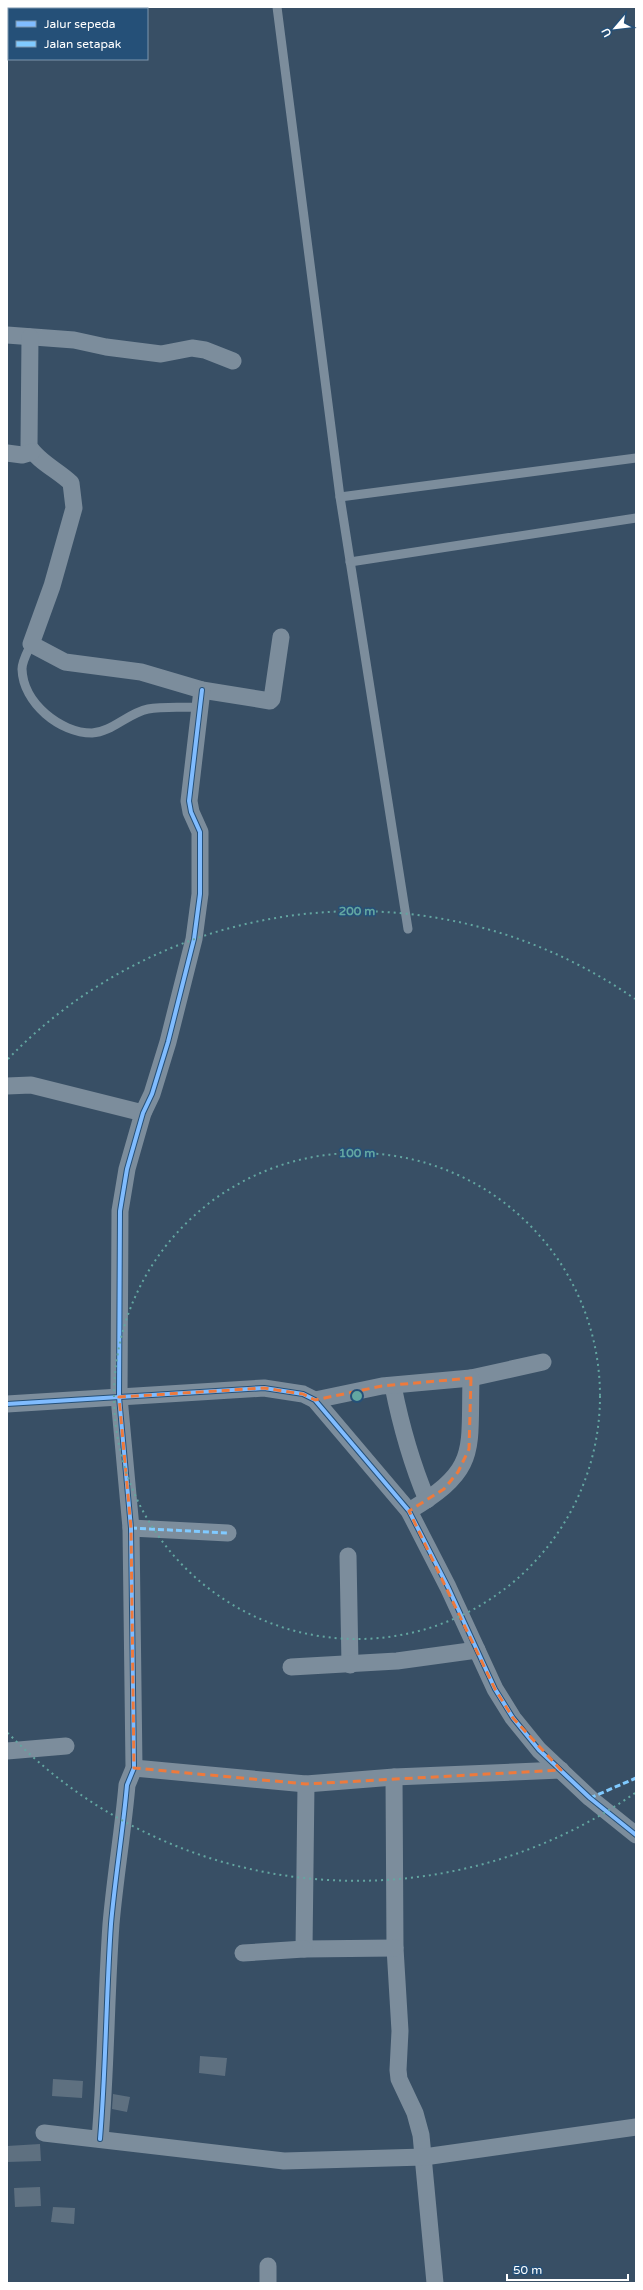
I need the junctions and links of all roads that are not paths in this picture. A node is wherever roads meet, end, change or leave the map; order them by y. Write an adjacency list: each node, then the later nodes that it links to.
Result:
1 (277, 7): 8 (lane)
2 (7, 336): 3 (street)
3 (30, 337): 4 (street); 5 (street)
4 (233, 361)
5 (32, 452): 6 (street); 12 (street)
6 (7, 453)
7 (636, 458): 8 (lane)
8 (340, 497): 10 (lane)
9 (636, 518): 10 (lane)
10 (350, 562): 15 (lane)
11 (281, 636): 13 (street)
12 (31, 644): 13 (street); 14 (lane)
13 (202, 690): 14 (street)
14 (200, 707): 17 (street)
15 (408, 929)
16 (7, 1086): 17 (street)
17 (143, 1113): 21 (street)
18 (543, 1362): 19 (street)
19 (471, 1378): 20 (street); 24 (street)
20 (393, 1386): 22 (street); 24 (street)
21 (119, 1398): 22 (street); 23 (street); 26 (street)
22 (315, 1400): 25 (street)
23 (7, 1404)
24 (427, 1500): 25 (street)
25 (409, 1511): 29 (street)
26 (131, 1528): 27 (street); 34 (street)
27 (228, 1533)
28 (348, 1556): 30 (street)
29 (477, 1650): 30 (street); 35 (street)
30 (350, 1665): 31 (street)
31 (291, 1667)
32 (66, 1746): 33 (street)
33 (7, 1751)
34 (134, 1768): 37 (street); 44 (street)
35 (561, 1770): 36 (street); 38 (street)
36 (394, 1777): 37 (street); 39 (street)
37 (306, 1784): 40 (street)
38 (636, 1835)
39 (395, 1948): 40 (street); 45 (street)
40 (304, 1949): 41 (street)
41 (243, 1953)
42 (636, 2127): 45 (street)
43 (44, 2133): 44 (street)
44 (100, 2140): 45 (street)
45 (424, 2157): 46 (street)
46 (435, 2283)

